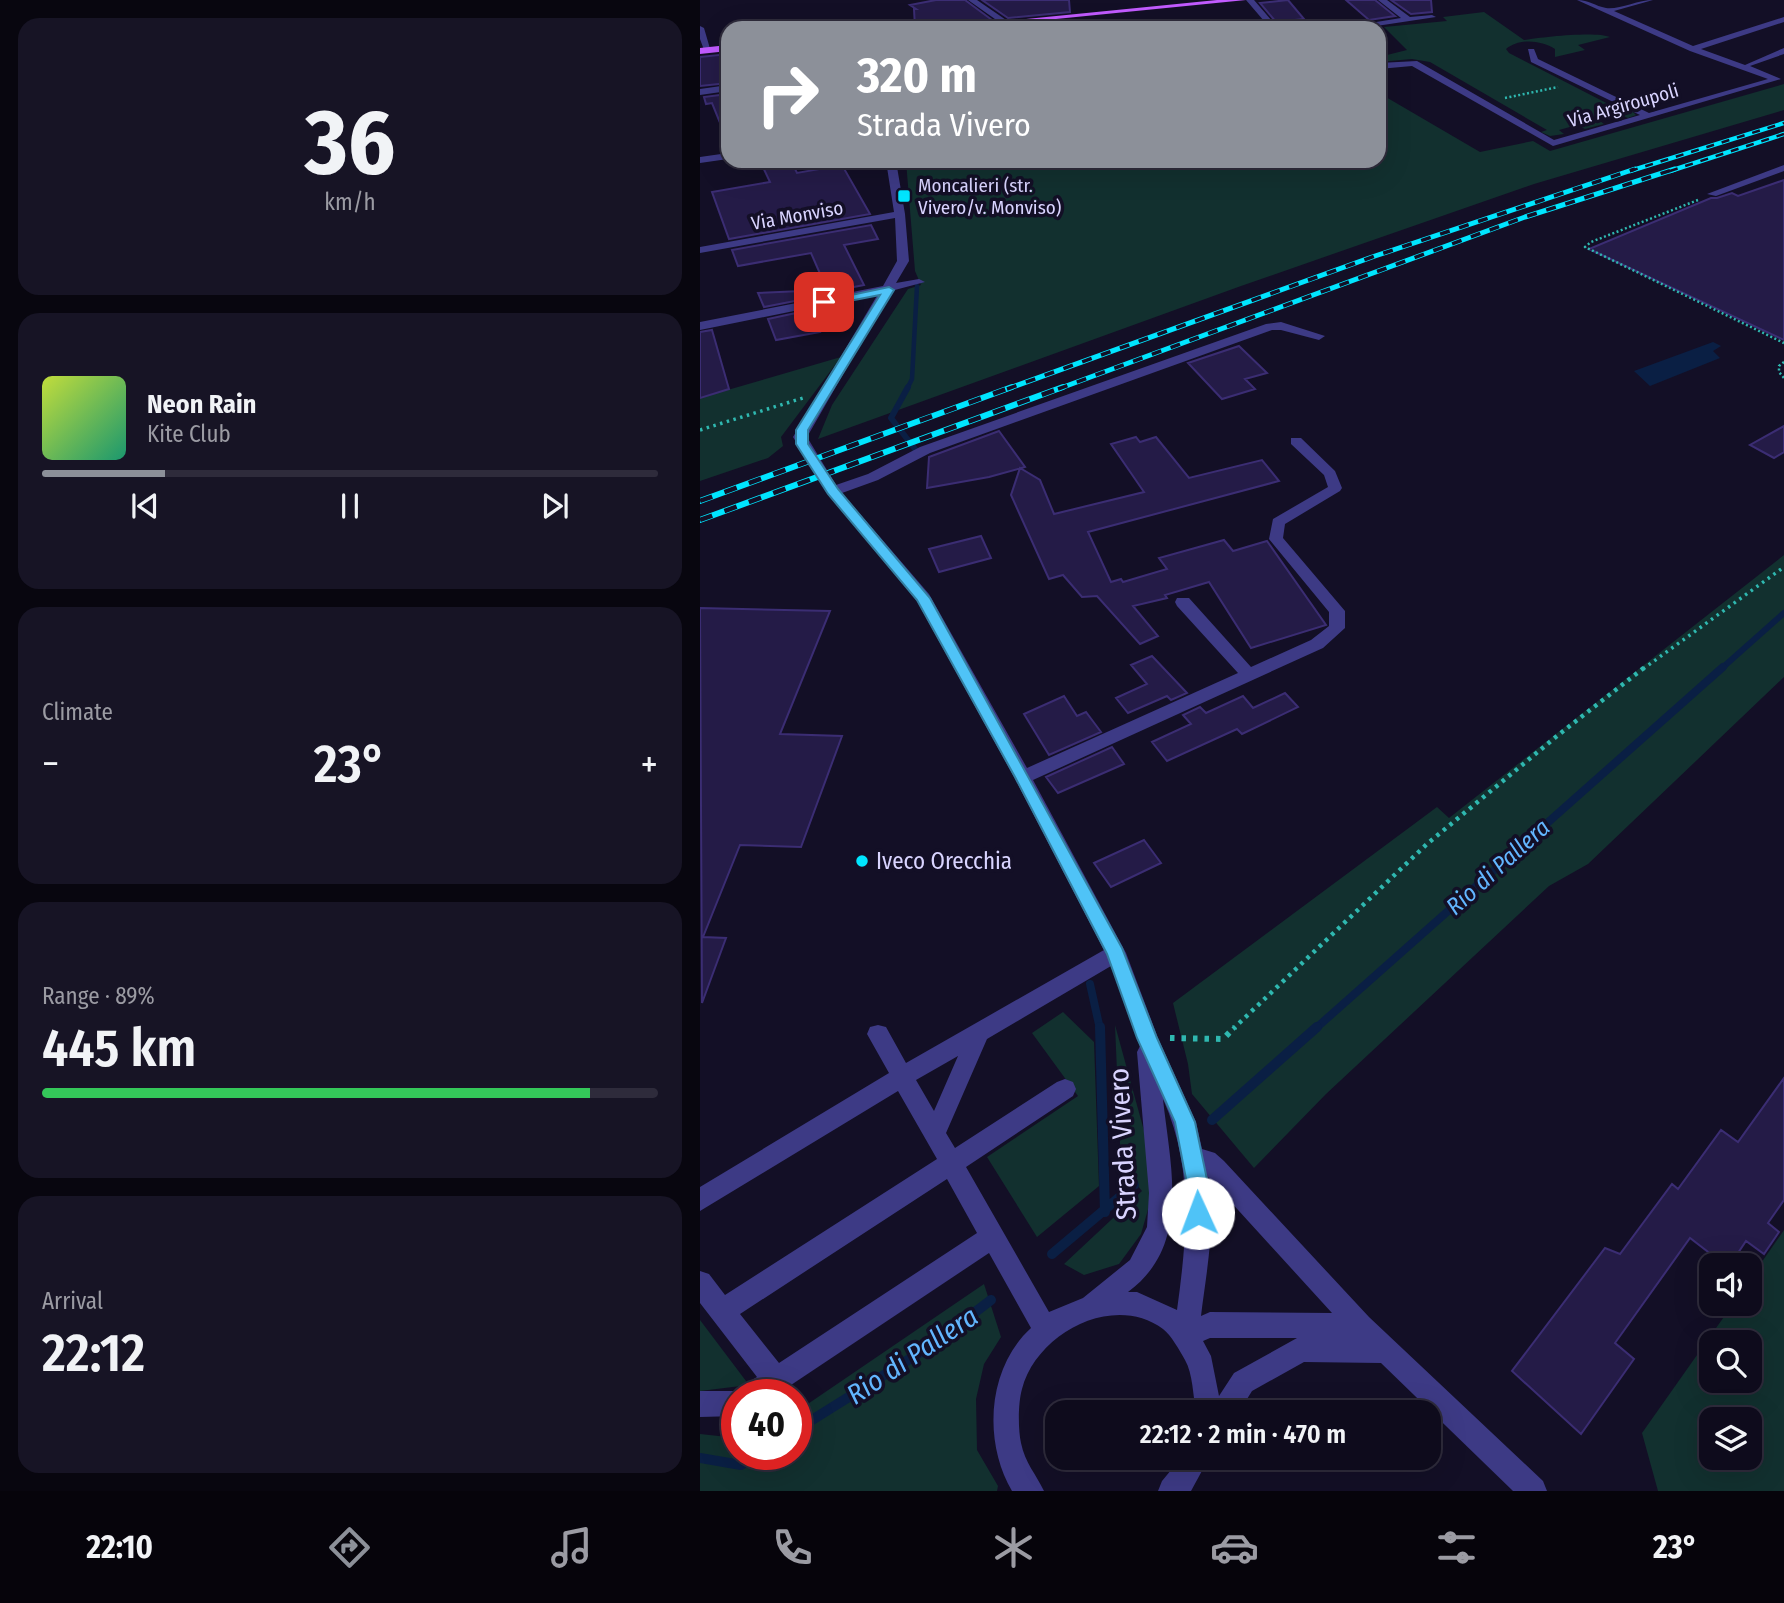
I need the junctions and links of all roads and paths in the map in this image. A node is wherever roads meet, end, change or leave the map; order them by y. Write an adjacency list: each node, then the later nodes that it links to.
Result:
1 (972, 0): 11 (street)
2 (1242, 0): 12 (main road)
3 (1250, 0): 13 (street)
4 (1382, 0): 10 (street)
5 (1581, 0): 7 (street)
6 (1649, 0): 7 (street)
7 (1606, 11): 16 (street)
8 (1432, 17): 10 (street)
9 (1784, 19): 16 (street)
10 (1408, 20): 14 (street)
11 (1003, 21)
12 (1015, 21)
13 (1267, 21)
14 (1386, 23)
15 (700, 28): 17 (street)
16 (1693, 49): 22 (street)
17 (704, 50)
18 (1531, 51): 23 (street)
19 (1784, 51): 20 (street)
20 (1749, 64)
21 (1386, 65): 26 (street, Via Argiroupoli)
22 (1780, 80): 27 (street, Via Argiroupoli)
23 (1579, 82): 26 (path); 27 (street)
24 (721, 89): 25 (street)
25 (700, 92)
26 (1483, 103): 27 (street, Via Argiroupoli)
27 (1649, 116)
28 (721, 157): 29 (street)
29 (700, 160)
30 (892, 168): 33 (street, Strada Vivero)
31 (1784, 168): 32 (street)
32 (1712, 194): 39 (path)
33 (900, 214): 34 (street, Via Monviso); 36 (street, Strada Vivero)
34 (700, 250)
35 (919, 282): 36 (street)
36 (889, 290): 37 (street); 42 (street, Strada Vivero)
37 (700, 327)
38 (1319, 336): 45 (street)
39 (1784, 343)
40 (1784, 362): 41 (path)
41 (1784, 378)
42 (827, 391): 43 (path); 45 (street, Strada Vivero)
43 (700, 429)
44 (1296, 440): 48 (street)
45 (833, 491): 49 (street, Strada Vivero)
46 (1784, 567): 53 (path)
47 (1183, 603): 48 (street)
48 (1248, 674): 49 (street)
49 (1023, 777): 50 (street, Strada Vivero)
50 (1116, 953): 51 (street); 53 (street, Strada Vivero)
51 (979, 1033): 54 (street); 56 (street)
52 (878, 1034): 54 (street)
53 (1147, 1038): 57 (street, Strada Vivero); 62 (street, Strada Vivero)
54 (902, 1077): 56 (street); 59 (street)
55 (1065, 1089): 58 (street)
56 (934, 1135): 58 (street)
57 (1192, 1157): 64 (street); 66 (street, Strada Vivero)
58 (951, 1164): 60 (street); 63 (street)
59 (700, 1200)
60 (992, 1237): 65 (street); 69 (street)
61 (700, 1283): 63 (street)
62 (1093, 1303): 65 (street); 66 (street)
63 (722, 1312): 68 (street)
64 (1360, 1326): 66 (street); 67 (street)
65 (1045, 1329): 75 (street)
66 (1186, 1335): 70 (street)
67 (1385, 1351): 71 (street); 77 (street)
68 (775, 1379)
69 (778, 1379)
70 (1208, 1400)
71 (1232, 1400)
72 (700, 1404): 73 (street)
73 (721, 1405)
74 (1189, 1470): 76 (street)
75 (1027, 1490)
76 (1172, 1491)
77 (1533, 1491)

